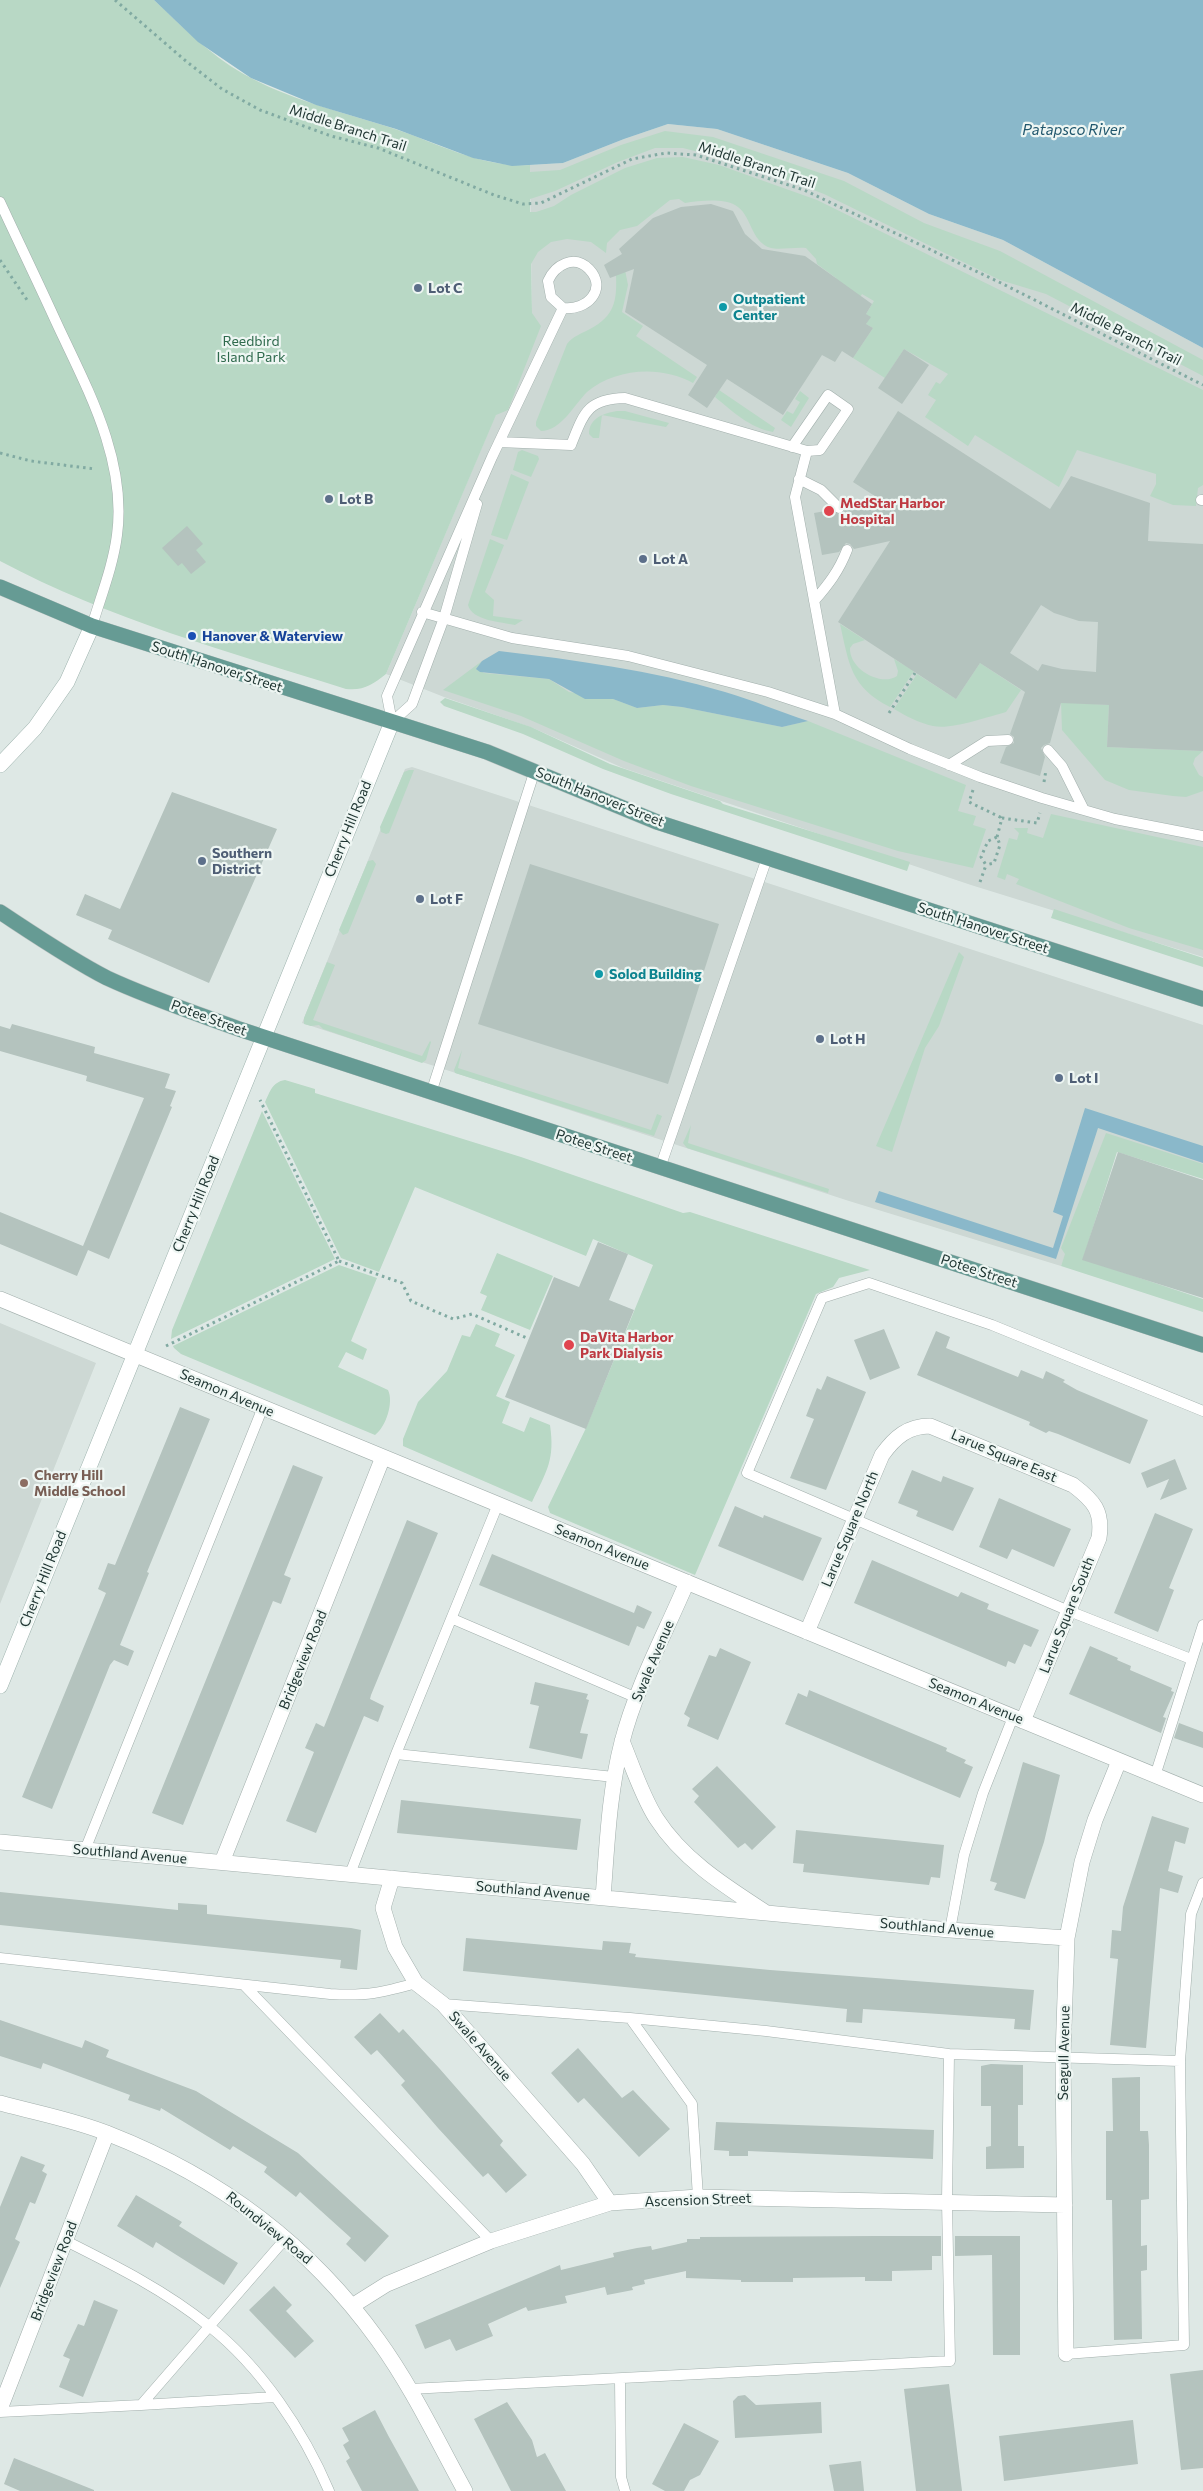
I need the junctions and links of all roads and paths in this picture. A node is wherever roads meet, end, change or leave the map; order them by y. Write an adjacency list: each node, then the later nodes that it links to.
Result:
1 (114, 0): 6 (path, Middle Branch Trail)
2 (0, 202): 20 (lane)
3 (0, 260): 4 (path)
4 (27, 300)
5 (563, 308): 5 (lane); 7 (lane)
6 (1203, 385)
7 (499, 442): 8 (lane); 11 (lane)
8 (792, 447): 9 (lane); 9 (lane)
9 (807, 451): 13 (lane)
10 (0, 453): 12 (path)
11 (488, 467): 18 (lane); 19 (lane)
12 (95, 469)
13 (799, 479): 14 (lane); 17 (lane)
14 (839, 508)
15 (847, 550): 17 (lane)
16 (0, 587): 20 (main road, South Hanover Street)
17 (814, 600): 23 (lane)
18 (422, 612): 19 (lane); 24 (lane)
19 (444, 618): 23 (lane); 24 (lane)
20 (92, 626): 24 (main road, South Hanover Street); 27 (street)
21 (915, 673): 22 (path)
22 (889, 713)
23 (835, 714): 28 (lane)
24 (392, 722): 29 (main road, South Hanover Street); 41 (street, Cherry Hill Road)
25 (1008, 740): 28 (lane)
26 (1048, 750): 32 (lane)
27 (0, 765)
28 (949, 765): 32 (lane)
29 (535, 770): 36 (main road, South Hanover Street); 42 (lane)
30 (973, 788): 33 (path)
31 (1041, 810): 33 (path)
32 (1084, 810): 34 (lane)
33 (1002, 818): 35 (path)
34 (1203, 836)
35 (996, 837): 37 (path); 37 (path)
36 (767, 858): 40 (main road, South Hanover Street); 44 (lane)
37 (986, 865): 38 (path)
38 (980, 882)
39 (0, 912): 41 (main road, Potee Street)
40 (1203, 999)
41 (264, 1038): 42 (main road, Potee Street); 50 (street, Cherry Hill Road)
42 (431, 1093): 44 (main road, Potee Street)
43 (260, 1100): 45 (path)
44 (660, 1168): 48 (main road, Potee Street)
45 (339, 1261): 47 (path); 49 (path)
46 (0, 1299): 50 (street, Seamon Avenue)
47 (529, 1339)
48 (1203, 1345)
49 (166, 1346)
50 (134, 1354): 51 (street, Seamon Avenue); 64 (street, Cherry Hill Road)
51 (263, 1407): 54 (street, Seamon Avenue); 74 (lane)
52 (1203, 1411): 57 (lane)
53 (903, 1432): 56 (street, Larue Square East); 57 (street, Larue Square North)
54 (383, 1457): 55 (street, Seamon Avenue); 75 (street, Bridgeview Road)
55 (498, 1504): 58 (street, Seamon Avenue); 60 (lane)
56 (1097, 1508): 59 (street, Larue Square South)
57 (854, 1520): 59 (lane); 62 (street, Larue Square North)
58 (687, 1582): 62 (street, Seamon Avenue); 65 (street, Swale Avenue)
59 (1069, 1611): 63 (lane); 66 (street, Larue Square South)
60 (453, 1619): 65 (lane); 68 (lane)
61 (1203, 1624): 63 (lane)
62 (807, 1632): 66 (street, Seamon Avenue)
63 (1191, 1659): 70 (lane)
64 (0, 1686)
65 (637, 1698): 67 (street, Swale Avenue)
66 (1018, 1719): 69 (street, Seamon Avenue); 81 (lane)
67 (622, 1740): 71 (street, Swale Avenue); 80 (street)
68 (396, 1754): 71 (lane); 76 (lane)
69 (1120, 1761): 70 (street, Seamon Avenue); 82 (street, Seagull Avenue)
70 (1155, 1776): 72 (street, Seamon Avenue)
71 (614, 1778): 79 (street, Swale Avenue)
72 (1203, 1796)
73 (0, 1842): 74 (street, Southland Avenue)
74 (85, 1850): 75 (street, Southland Avenue)
75 (222, 1862): 76 (street, Southland Avenue)
76 (350, 1874): 77 (street, Southland Avenue)
77 (392, 1878): 79 (street, Southland Avenue); 84 (street, Swale Avenue)
78 (1203, 1883): 90 (lane)
79 (603, 1898): 80 (street, Southland Avenue)
80 (767, 1913): 81 (street, Southland Avenue)
81 (950, 1930): 82 (street, Southland Avenue)
82 (1067, 1938): 89 (street, Seagull Avenue)
83 (0, 1958): 85 (lane)
84 (416, 1982): 85 (lane); 86 (street, Swale Avenue)
85 (244, 1985): 99 (lane)
86 (443, 2004): 87 (lane); 95 (street, Swale Avenue)
87 (630, 2018): 88 (lane); 93 (lane)
88 (949, 2054): 89 (lane); 94 (lane)
89 (1063, 2056): 90 (lane); 96 (street, Seagull Avenue)
90 (1180, 2061): 102 (lane)
91 (0, 2103): 92 (street, Roundview Road)
92 (107, 2133): 97 (street, Roundview Road); 98 (street, Bridgeview Road)
93 (698, 2198): 94 (street, Ascension Street); 95 (street, Ascension Street)
94 (947, 2201): 96 (street, Ascension Street); 103 (lane)
95 (610, 2203): 99 (street, Ascension Street)
96 (1065, 2205): 102 (street, Seagull Avenue)
97 (286, 2238): 100 (street, Roundview Road); 101 (lane)
98 (66, 2241): 101 (lane); 107 (street, Bridgeview Road)
99 (491, 2241): 100 (street, Ascension Street)
100 (352, 2306): 104 (street, Roundview Road)
101 (211, 2327): 105 (lane); 106 (lane)
102 (1066, 2354)
103 (620, 2380): 104 (lane); 110 (lane)
104 (410, 2389): 109 (street, Roundview Road)
105 (275, 2397): 106 (lane); 108 (lane)
106 (141, 2405): 107 (lane)
107 (0, 2410)
108 (329, 2491)
109 (465, 2491)
110 (625, 2491)

